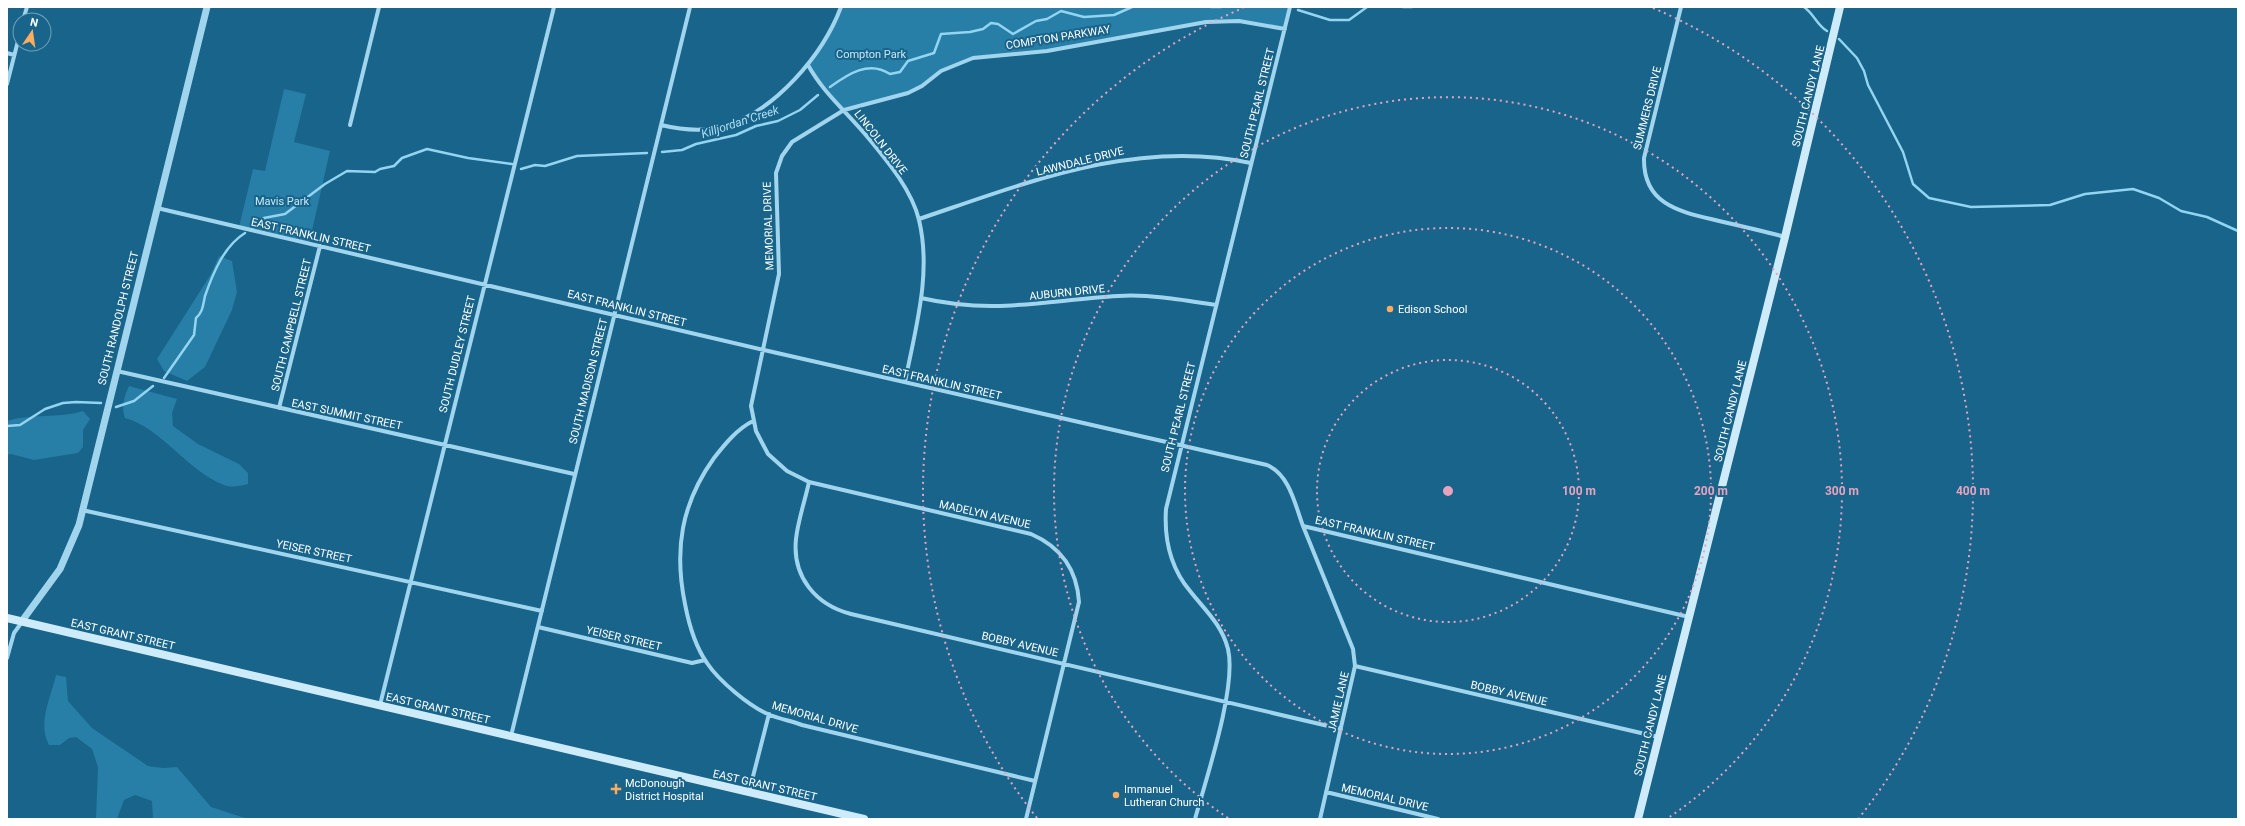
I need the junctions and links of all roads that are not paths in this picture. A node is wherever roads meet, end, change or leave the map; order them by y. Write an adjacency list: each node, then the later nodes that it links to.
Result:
1 (207, 7): 19 (street, SOUTH RANDOLPH STREET)
2 (379, 7): 16 (street)
3 (554, 7): 23 (street, SOUTH DUDLEY STREET)
4 (690, 7): 17 (street, SOUTH MADISON STREET)
5 (841, 7): 13 (street)
6 (1290, 7): 9 (street, SOUTH PEARL STREET)
7 (1681, 7): 21 (street, SUMMERS DRIVE)
8 (1840, 7): 21 (main road, SOUTH CANDY LANE)
9 (1285, 29): 15 (street, COMPTON PARKWAY); 18 (street, SOUTH PEARL STREET)
10 (15, 52): 12 (street)
11 (7, 53): 12 (street)
12 (14, 55): 14 (street)
13 (808, 65): 15 (street, LINCOLN DRIVE); 17 (street)
14 (7, 84)
15 (844, 110): 20 (street, LINCOLN DRIVE); 27 (street, MEMORIAL DRIVE)
16 (350, 125)
17 (661, 125): 26 (street, SOUTH MADISON STREET)
18 (1251, 163): 20 (street, LAWNDALE DRIVE); 25 (street, SOUTH PEARL STREET)
19 (156, 207): 22 (street, EAST FRANKLIN STREET); 28 (street, SOUTH RANDOLPH STREET)
20 (919, 219): 24 (street, LINCOLN DRIVE)
21 (1785, 237): 40 (main road, SOUTH CANDY LANE)
22 (320, 246): 23 (street, EAST FRANKLIN STREET); 30 (street, SOUTH CAMPBELL STREET)
23 (484, 283): 26 (street, EAST FRANKLIN STREET); 32 (street, SOUTH DUDLEY STREET)
24 (921, 298): 25 (street, AUBURN DRIVE); 29 (street, LINCOLN DRIVE)
25 (1216, 305): 33 (street, SOUTH PEARL STREET)
26 (614, 314): 27 (street, EAST FRANKLIN STREET); 34 (street, SOUTH MADISON STREET)
27 (764, 350): 29 (street, EAST FRANKLIN STREET); 31 (street, MADELYN AVENUE)
28 (117, 372): 30 (street, EAST SUMMIT STREET); 36 (street, SOUTH RANDOLPH STREET)
29 (905, 382): 33 (street, EAST FRANKLIN STREET)
30 (280, 408): 32 (street, EAST SUMMIT STREET)
31 (753, 421): 35 (street, MADELYN AVENUE); 45 (street, MEMORIAL DRIVE)
32 (444, 444): 34 (street, EAST SUMMIT STREET); 38 (street, SOUTH DUDLEY STREET)
33 (1180, 446): 37 (street, EAST FRANKLIN STREET); 48 (street, SOUTH PEARL STREET)
34 (574, 474): 39 (street, SOUTH MADISON STREET)
35 (809, 482): 46 (street, MADELYN AVENUE); 46 (street, BOBBY AVENUE)
36 (82, 510): 38 (street, YEISER STREET); 42 (street, SOUTH RANDOLPH STREET)
37 (1303, 526): 40 (street, EAST FRANKLIN STREET); 47 (street, JAMIE LANE)
38 (411, 582): 39 (street, YEISER STREET); 49 (street, SOUTH DUDLEY STREET)
39 (542, 611): 43 (street, SOUTH MADISON STREET)
40 (1689, 617): 53 (main road, SOUTH CANDY LANE)
41 (7, 618): 42 (main road, EAST GRANT STREET)
42 (22, 622): 44 (street); 49 (main road, EAST GRANT STREET)
43 (538, 627): 45 (street, YEISER STREET); 52 (street, SOUTH MADISON STREET)
44 (7, 658)
45 (705, 660): 50 (street, MEMORIAL DRIVE)
46 (1065, 664): 48 (street, BOBBY AVENUE); 54 (street, MADELYN AVENUE)
47 (1355, 666): 51 (street, JAMIE LANE); 53 (street, BOBBY AVENUE)
48 (1225, 702): 51 (street, BOBBY AVENUE); 59 (street, SOUTH PEARL STREET)
49 (380, 705): 52 (main road, EAST GRANT STREET)
50 (769, 714): 54 (street, MEMORIAL DRIVE); 56 (street)
51 (1341, 729): 55 (street, JAMIE LANE)
52 (511, 736): 56 (main road, EAST GRANT STREET)
53 (1659, 738): 62 (main road, SOUTH CANDY LANE)
54 (1035, 781): 58 (street, MADELYN AVENUE)
55 (1326, 792): 60 (street, JAMIE LANE); 61 (street, MEMORIAL DRIVE)
56 (749, 793): 57 (main road, EAST GRANT STREET)
57 (864, 819)
58 (1026, 819)
59 (1195, 819)
60 (1320, 819)
61 (1438, 819)
62 (1638, 819)

